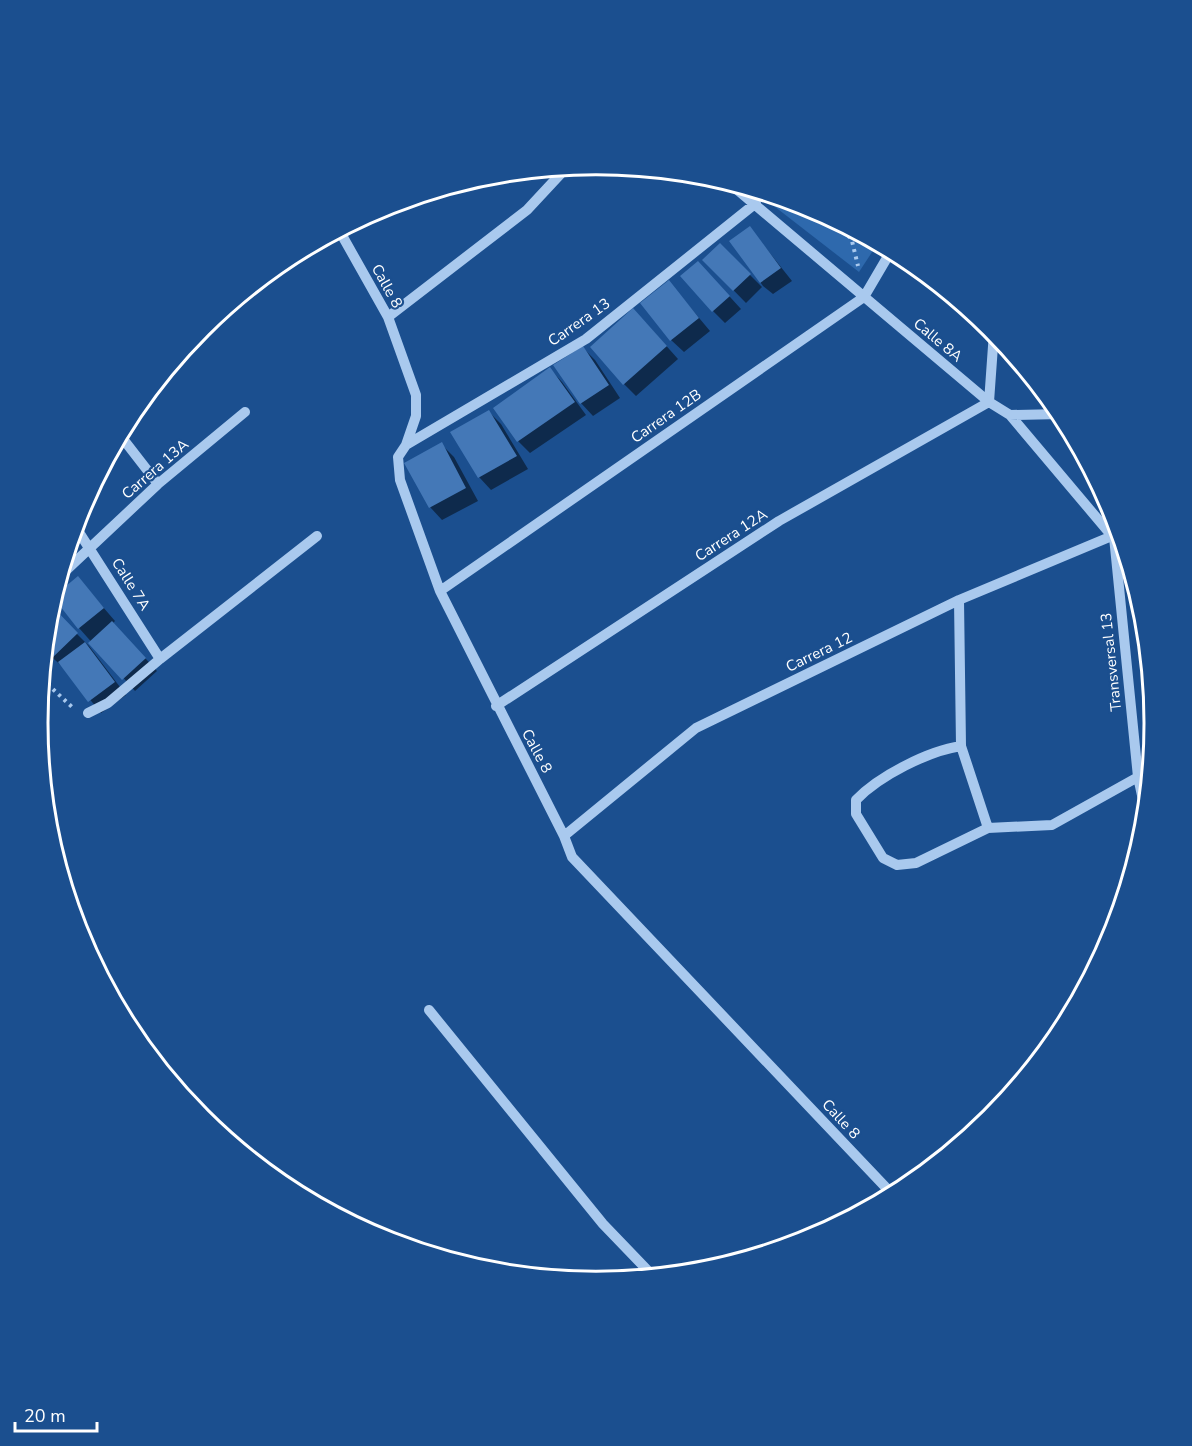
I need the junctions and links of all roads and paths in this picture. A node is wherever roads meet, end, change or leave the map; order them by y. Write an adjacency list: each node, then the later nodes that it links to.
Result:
1 (558, 176): 9 (street)
2 (748, 197): 3 (street, Calle 8A)
3 (756, 203): 8 (street, Calle 8A); 16 (street, Carrera 13)
4 (343, 237): 9 (street, Calle 8)
5 (850, 238): 7 (path)
6 (887, 259): 8 (street, Carrera 12B)
7 (859, 272)
8 (864, 297): 11 (street, Calle 8A); 25 (street, Carrera 12B)
9 (388, 317): 16 (street, Calle 8)
10 (993, 346): 11 (street)
11 (989, 402): 14 (street, Calle 8A); 29 (street, Carrera 12A)
12 (245, 412): 17 (street, Carrera 13A)
13 (1049, 414): 14 (street)
14 (1010, 415): 18 (street, Calle 8A)
15 (125, 442): 17 (street)
16 (406, 446): 25 (street, Calle 8)
17 (158, 483): 23 (street, Carrera 13A)
18 (1110, 533)
19 (82, 535): 23 (street, Calle 7A)
20 (317, 536): 27 (street)
21 (1111, 536): 26 (street, Carrera 12)
22 (1112, 540): 32 (street, Transversal 13)
23 (91, 548): 24 (street, Carrera 13A); 27 (street, Calle 7A)
24 (72, 566)
25 (440, 591): 29 (street, Calle 8)
26 (959, 600): 31 (street); 35 (street, Carrera 12)
27 (160, 659): 30 (street)
28 (49, 686): 30 (path)
29 (496, 706): 35 (street, Calle 8)
30 (88, 713)
31 (961, 746): 34 (street); 34 (street)
32 (1138, 777): 33 (street, Transversal 13); 34 (street)
33 (1140, 786)
34 (988, 828)
35 (564, 836): 37 (street, Calle 8)
36 (429, 1010): 38 (street)
37 (886, 1188)
38 (646, 1268)

